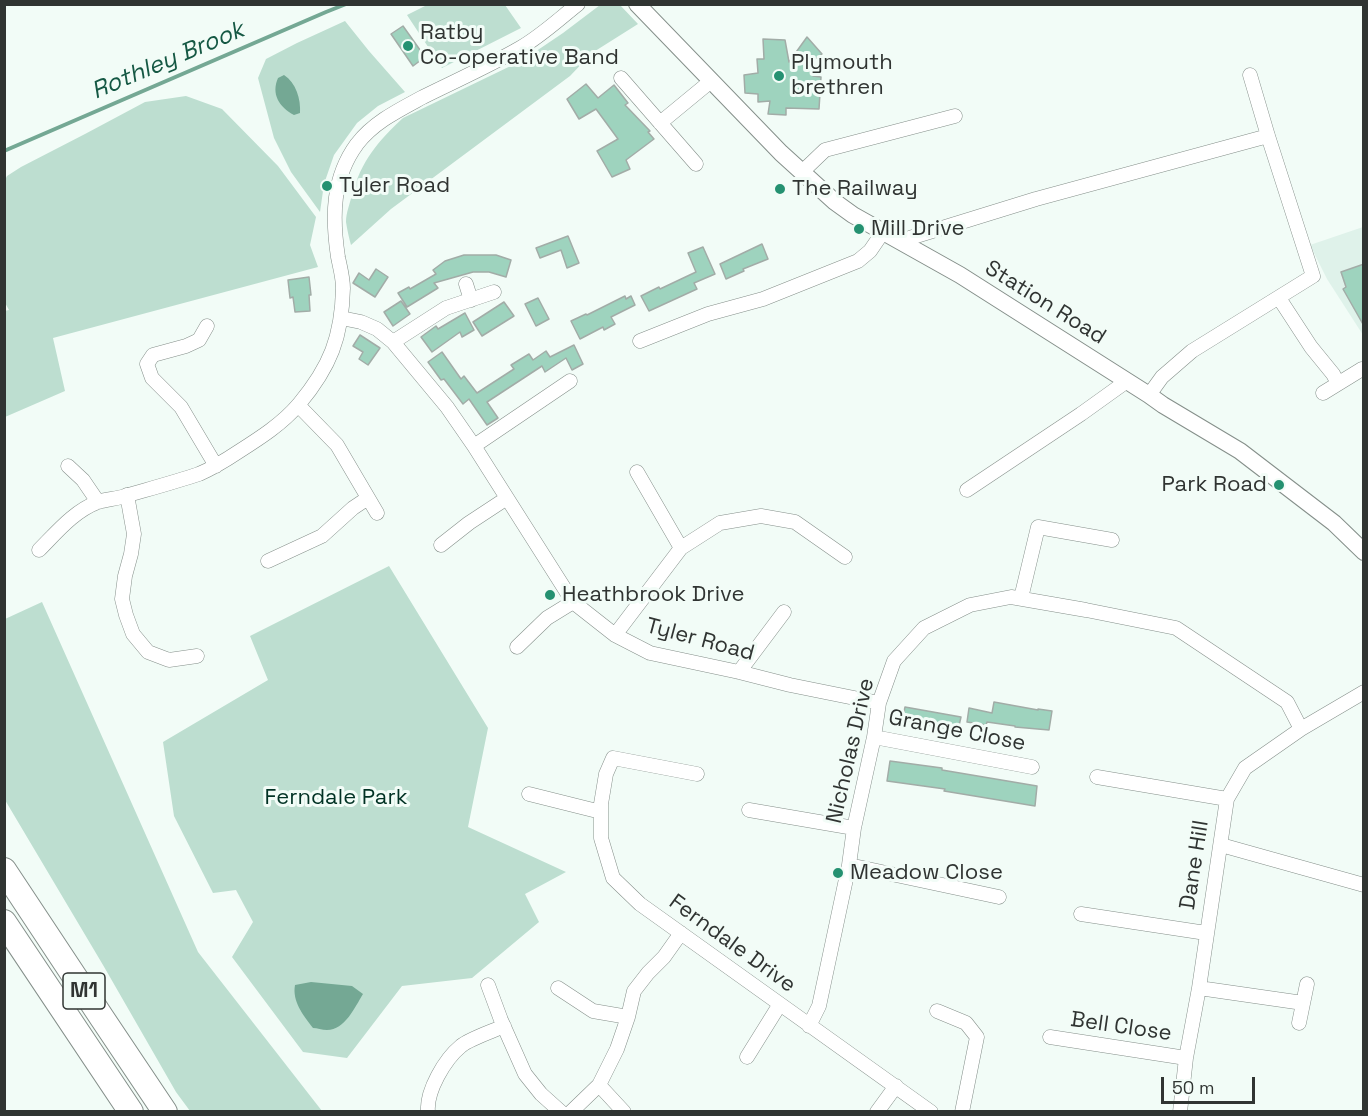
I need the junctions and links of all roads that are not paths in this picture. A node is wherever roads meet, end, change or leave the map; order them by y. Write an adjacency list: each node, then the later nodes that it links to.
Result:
1 (578, 4): 17 (street)
2 (637, 4): 5 (street, Station Road)
3 (1250, 75): 8 (street)
4 (621, 78): 7 (street)
5 (711, 81): 7 (street); 10 (street, Station Road)
6 (955, 116): 10 (street)
7 (660, 123): 9 (street)
8 (1268, 136): 12 (street); 15 (street)
9 (696, 164)
10 (802, 172): 11 (street, Station Road)
11 (883, 232): 12 (street, Station Road); 19 (street)
12 (900, 241): 23 (street, Station Road)
13 (466, 284): 16 (street)
14 (494, 292): 16 (street)
15 (1279, 298): 24 (street); 26 (street)
16 (471, 300): 20 (street)
17 (341, 318): 20 (street, Tyler Road); 27 (street)
18 (207, 326): 30 (street)
19 (640, 341)
20 (393, 342): 28 (street, Tyler Road)
21 (1362, 369): 24 (street)
22 (570, 381): 28 (street)
23 (1127, 381): 26 (street, Station Road); 32 (street)
24 (1338, 383): 25 (street)
25 (1323, 393)
26 (1149, 395): 42 (street, Station Road)
27 (298, 405): 30 (street); 34 (street)
28 (474, 446): 35 (street, Tyler Road)
29 (68, 466): 36 (street)
30 (216, 466): 33 (street)
31 (637, 471): 40 (street)
32 (967, 490)
33 (127, 495): 36 (street); 50 (street)
34 (368, 498): 37 (street); 44 (street)
35 (507, 498): 39 (street); 46 (street, Tyler Road)
36 (98, 502): 41 (street)
37 (378, 513)
38 (1112, 540): 45 (street)
39 (441, 545)
40 (681, 548): 43 (street); 48 (street)
41 (39, 550)
42 (1364, 552)
43 (846, 557)
44 (268, 561)
45 (1021, 598): 53 (street, Nicholas Drive); 54 (street, Nicholas Drive)
46 (573, 602): 48 (street, Tyler Road); 49 (street)
47 (784, 612): 51 (street)
48 (615, 635): 51 (street, Tyler Road)
49 (517, 647)
50 (197, 656)
51 (740, 672): 53 (street, Tyler Road)
52 (1364, 692): 54 (street, Dane Hill)
53 (879, 703): 55 (street, Nicholas Drive)
54 (1301, 729): 60 (street, Dane Hill)
55 (874, 737): 56 (street, Grange Close); 63 (street, Nicholas Drive)
56 (1032, 767)
57 (697, 774): 62 (street, Ferndale Drive)
58 (1097, 777): 60 (street)
59 (529, 794): 62 (street)
60 (1227, 799): 64 (street, Dane Hill)
61 (749, 810): 63 (street)
62 (601, 812): 71 (street, Ferndale Drive)
63 (854, 828): 65 (street, Nicholas Drive)
64 (1221, 844): 67 (street); 72 (street, Dane Hill)
65 (849, 865): 68 (street); 83 (street, Nicholas Drive)
66 (4, 870): 90 (highway, M1)
67 (1364, 885)
68 (999, 897)
69 (1081, 914): 72 (street)
70 (4, 922): 89 (highway, M1)
71 (681, 933): 78 (street, Ferndale Drive); 80 (street)
72 (1206, 933): 76 (street, Dane Hill)
73 (1307, 984): 77 (street)
74 (489, 985): 82 (street)
75 (558, 988): 80 (street)
76 (1198, 988): 77 (street); 86 (street, Dane Hill)
77 (1303, 1003): 81 (street)
78 (780, 1004): 83 (street, Ferndale Drive); 85 (street)
79 (937, 1011): 97 (street)
80 (628, 1017): 87 (street)
81 (1299, 1023)
82 (504, 1026): 91 (street); 92 (street)
83 (809, 1026): 88 (street, Ferndale Drive)
84 (1050, 1037): 86 (street, Bell Close)
85 (747, 1057)
86 (1186, 1058): 98 (street, Dane Hill)
87 (599, 1085): 93 (street); 94 (street)
88 (896, 1086): 95 (street); 96 (street, Ferndale Drive)
89 (132, 1112)
90 (165, 1112)
91 (428, 1112)
92 (561, 1112)
93 (571, 1112)
94 (624, 1112)
95 (877, 1112)
96 (931, 1112)
97 (962, 1112)
98 (1180, 1112)

